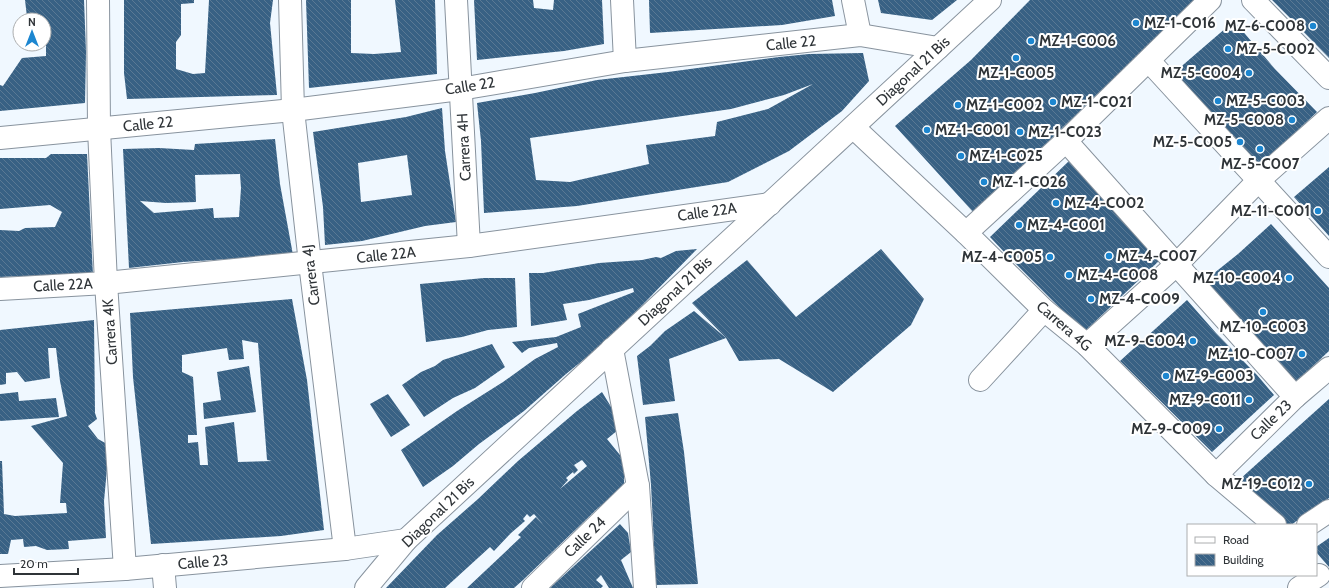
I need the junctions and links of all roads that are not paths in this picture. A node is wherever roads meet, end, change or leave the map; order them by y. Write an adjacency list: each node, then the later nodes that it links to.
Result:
1 (98, 0): 18 (street, Carrera 4K)
2 (290, 0): 15 (street, Carrera 4J)
3 (456, 0): 14 (street, Carrera 4H)
4 (622, 0): 11 (street)
5 (854, 0): 9 (street)
6 (990, 0): 10 (street, Diagonal 21 Bis)
7 (1210, 0): 12 (street)
8 (1253, 0): 13 (street)
9 (860, 35): 10 (street, Calle 22); 11 (street, Calle 22)
10 (938, 48): 17 (street, Diagonal 21 Bis)
11 (625, 60): 14 (street, Calle 22)
12 (1149, 60): 20 (street); 21 (street)
13 (1329, 78)
14 (460, 89): 15 (street, Calle 22); 24 (street, Carrera 4H)
15 (293, 110): 18 (street, Calle 22); 26 (street, Carrera 4J)
16 (1329, 118): 21 (street)
17 (853, 127): 22 (street, Diagonal 21 Bis); 23 (street, Carrera 4G)
18 (99, 129): 19 (street, Calle 22); 28 (street, Carrera 4K)
19 (0, 138)
20 (1066, 141): 23 (street); 27 (street)
21 (1259, 180): 25 (street); 27 (street)
22 (770, 204): 24 (street, Calle 22A); 32 (street, Diagonal 21 Bis)
23 (966, 233): 30 (street, Carrera 4G)
24 (469, 246): 26 (street, Calle 22A)
25 (1329, 257)
26 (310, 263): 28 (street, Calle 22A); 42 (street, Carrera 4J)
27 (1176, 265): 31 (street); 35 (street)
28 (106, 283): 29 (street, Calle 22A); 44 (street, Carrera 4K)
29 (0, 289)
30 (1044, 310): 31 (street, Carrera 4G); 34 (street)
31 (1087, 345): 36 (street, Carrera 4G)
32 (612, 349): 37 (street); 41 (street, Diagonal 21 Bis)
33 (1329, 368): 35 (street, Calle 23)
34 (980, 380)
35 (1295, 397): 36 (street, Calle 23)
36 (1216, 475): 39 (street, Carrera 4G)
37 (638, 486): 49 (street, Calle 24); 50 (street)
38 (1329, 510): 40 (street)
39 (1274, 524)
40 (1309, 524)
41 (406, 540): 42 (street, Calle 23); 48 (street, Diagonal 21 Bis)
42 (345, 550): 43 (street, Calle 23)
43 (163, 565): 44 (street, Calle 23); 47 (street)
44 (125, 569): 45 (street, Calle 23)
45 (0, 576)
46 (1321, 577): 51 (street)
47 (165, 588)
48 (366, 588)
49 (533, 588)
50 (644, 588)
51 (1299, 588)

